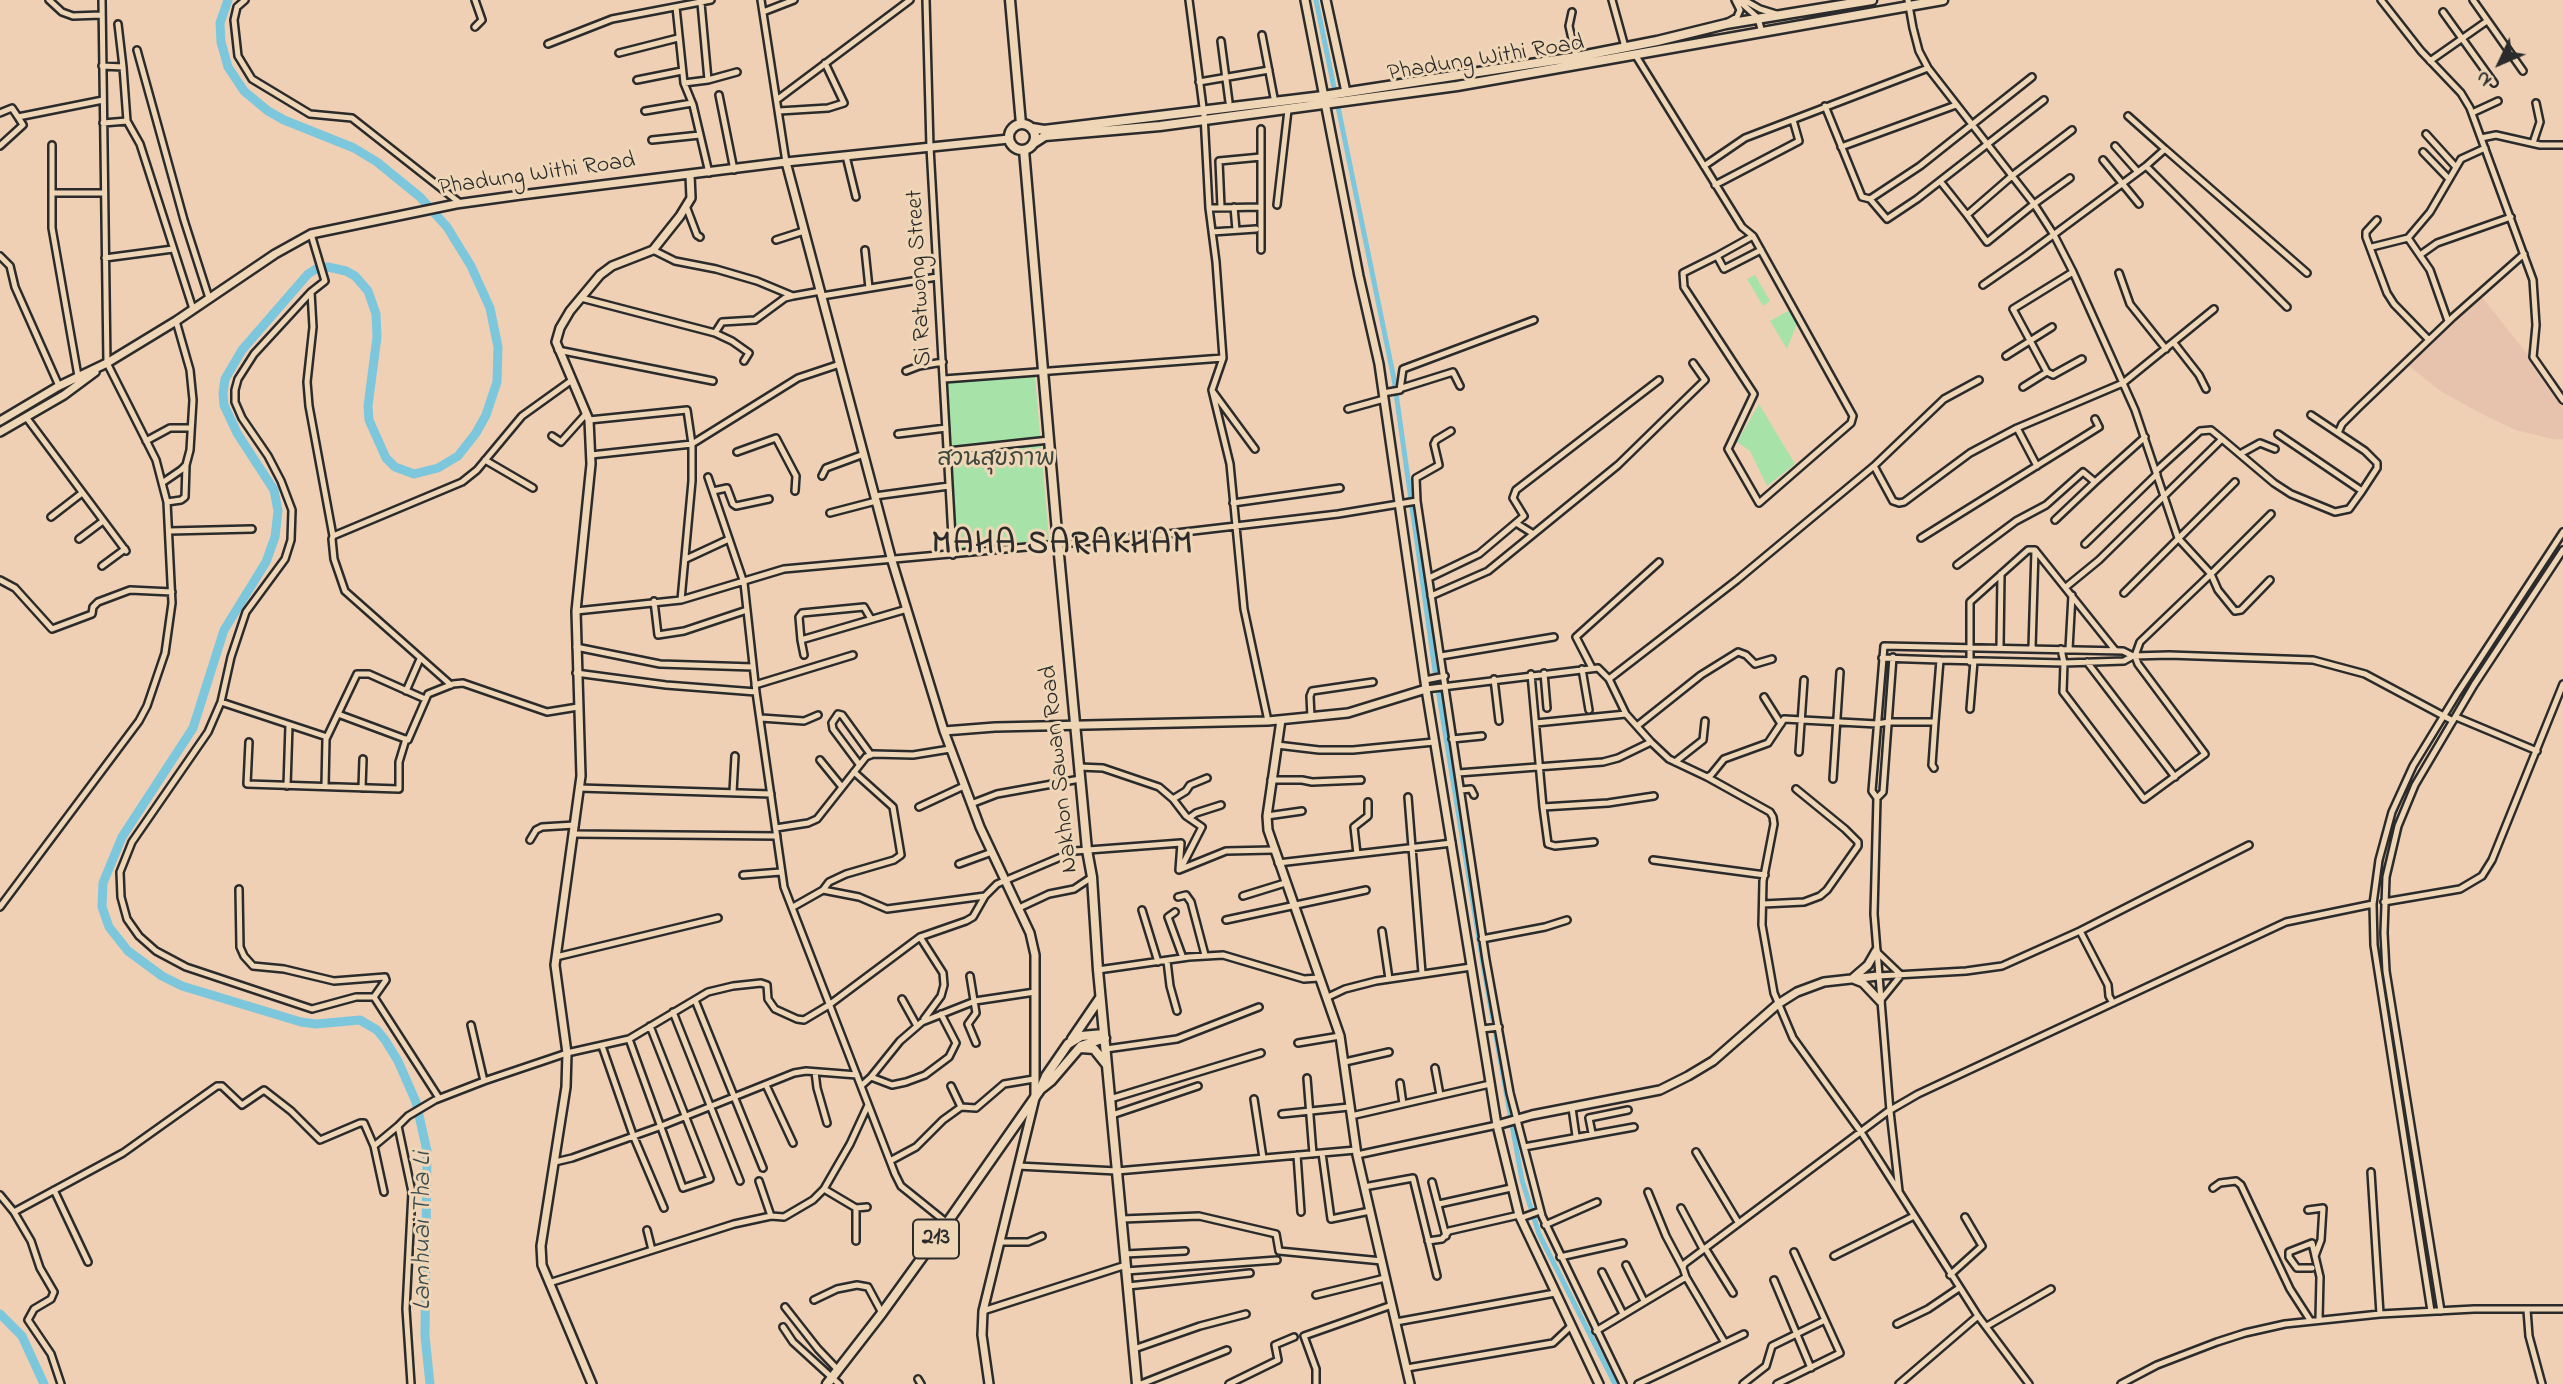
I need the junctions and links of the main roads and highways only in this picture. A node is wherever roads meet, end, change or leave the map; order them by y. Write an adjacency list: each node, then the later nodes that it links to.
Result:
1 (1010, 0): 9 (main road)
2 (1872, 0): 5 (main road, Phadung Withi Road)
3 (1943, 0): 4 (main road, Phadung Withi Road)
4 (1909, 3): 6 (main road, Phadung Withi Road)
5 (1629, 46): 6 (main road); 7 (main road, Phadung Withi Road)
6 (1636, 56): 7 (main road, Phadung Withi Road)
7 (1327, 100): 8 (main road, Phadung Withi Road); 8 (main road, Phadung Withi Road)
8 (1204, 115): 10 (main road, Phadung Withi Road); 11 (main road, Phadung Withi Road)
9 (1021, 124): 10 (main road); 12 (main road)
10 (1032, 128): 11 (main road)
11 (1034, 143): 12 (main road)
12 (1024, 150): 13 (main road, Nakhon Sawan Road)
13 (1101, 997): 14 (main road, Nakhon Sawan Road); 15 (main road)
14 (1104, 1036): 15 (main road); 16 (main road, 213); 17 (main road, Nakhon Sawan Road)
15 (1069, 1044): 18 (main road, 213)
16 (1077, 1050): 17 (main road); 18 (main road, 213)
17 (1107, 1066): 20 (main road, Nakhon Sawan Road)
18 (1037, 1094): 19 (main road, 213)
19 (833, 1382)
20 (1139, 1384)

